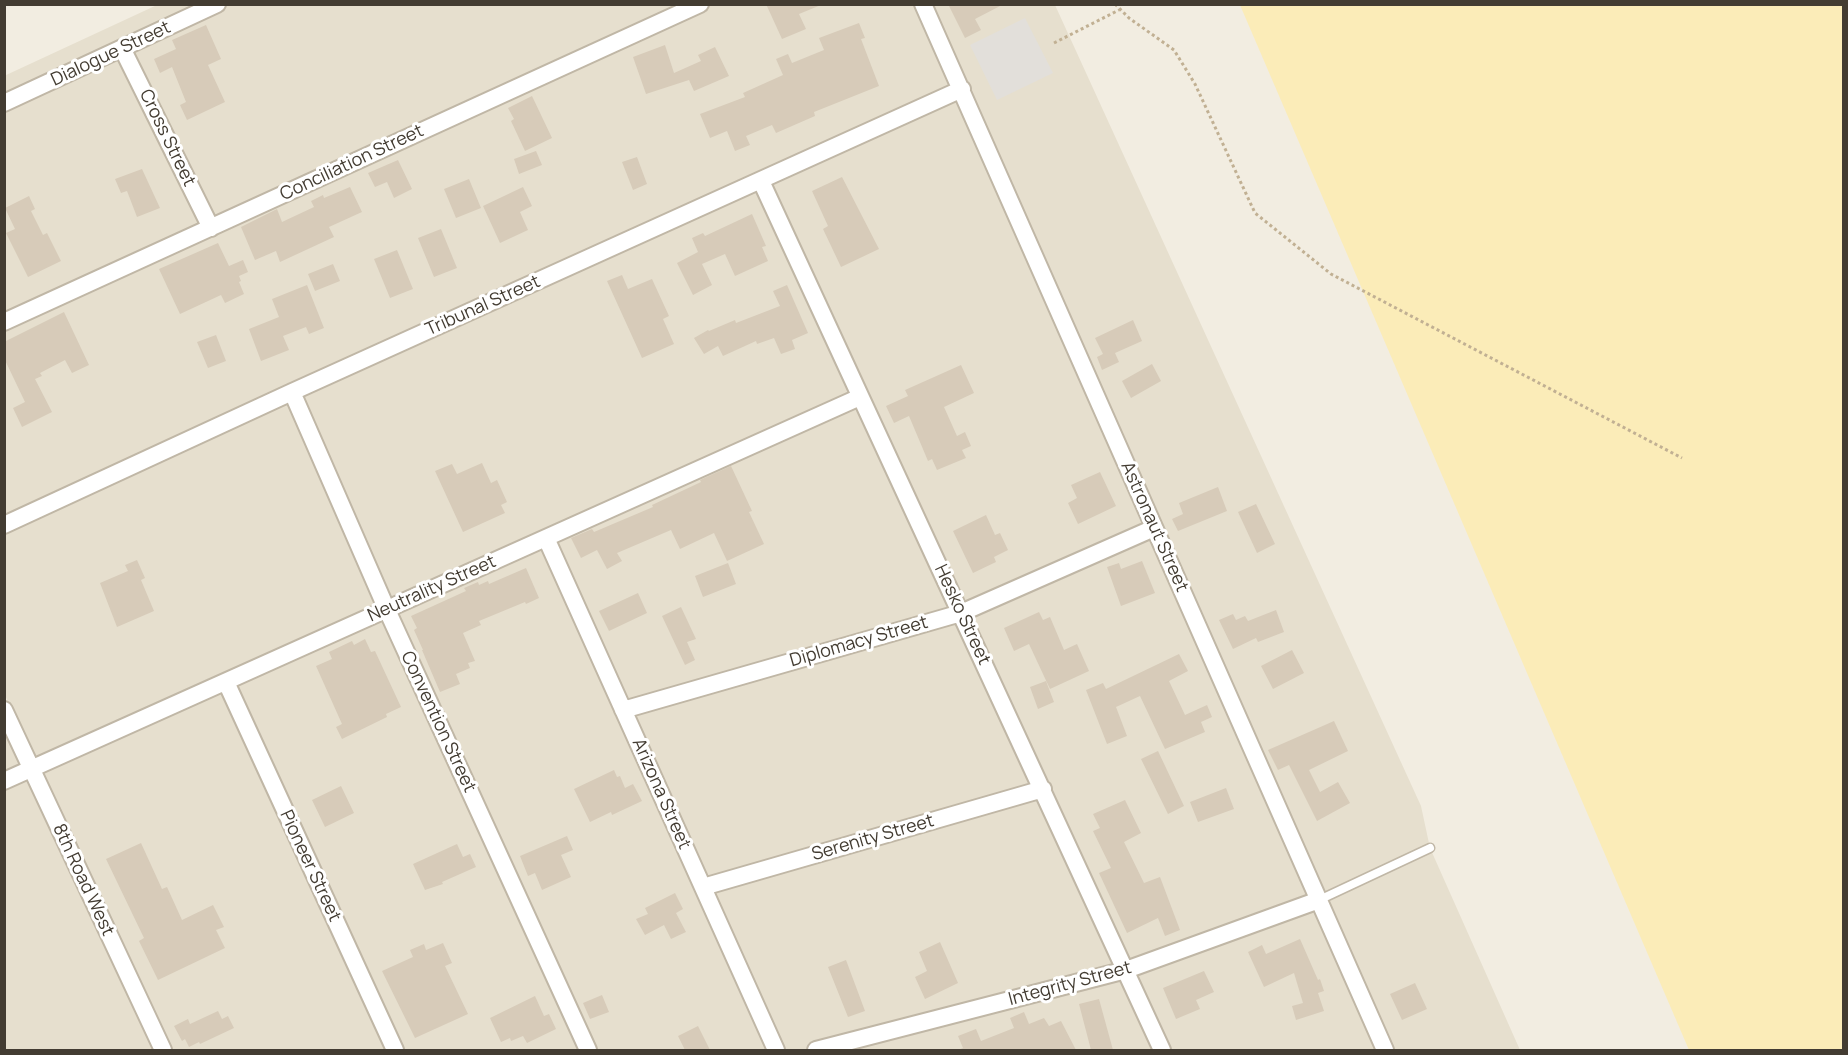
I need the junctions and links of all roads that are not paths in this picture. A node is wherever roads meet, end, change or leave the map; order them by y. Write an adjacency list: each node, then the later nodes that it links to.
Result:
1 (217, 4): 4 (street, Dialogue Street)
2 (700, 4): 8 (street, Conciliation Street)
3 (923, 4): 5 (street, Astronaut Street)
4 (122, 48): 6 (street, Dialogue Street); 8 (street, Cross Street)
5 (962, 89): 7 (street, Tribunal Street); 13 (street, Astronaut Street)
6 (4, 103)
7 (760, 181): 10 (street, Tribunal Street); 11 (street, Hesko Street)
8 (212, 228): 9 (street, Conciliation Street)
9 (4, 322)
10 (292, 392): 12 (street, Tribunal Street); 15 (street, Convention Street)
11 (860, 397): 14 (street, Neutrality Street); 16 (street, Hesko Street)
12 (4, 525)
13 (1154, 528): 16 (street, Diplomacy Street); 25 (street, Astronaut Street)
14 (546, 538): 15 (street, Neutrality Street); 19 (street, Arizona Street)
15 (387, 610): 17 (street, Neutrality Street); 29 (street, Convention Street)
16 (961, 613): 19 (street, Diplomacy Street); 22 (street, Hesko Street)
17 (226, 682): 20 (street, Neutrality Street); 28 (street, Pioneer Street)
18 (4, 710): 20 (street, 8th Road West)
19 (623, 710): 24 (street, Arizona Street)
20 (31, 769): 21 (street, Neutrality Street); 27 (street, 8th Road West)
21 (4, 781)
22 (1043, 789): 24 (street, Serenity Street); 26 (street, Hesko Street)
23 (1430, 848): 25 (lane)
24 (703, 887): 30 (street, Arizona Street)
25 (1319, 900): 26 (street, Integrity Street); 33 (street, Astronaut Street)
26 (1126, 970): 31 (street, Integrity Street); 32 (street, Hesko Street)
27 (163, 1050)
28 (395, 1050)
29 (588, 1050)
30 (776, 1050)
31 (816, 1050)
32 (1162, 1050)
33 (1384, 1050)

